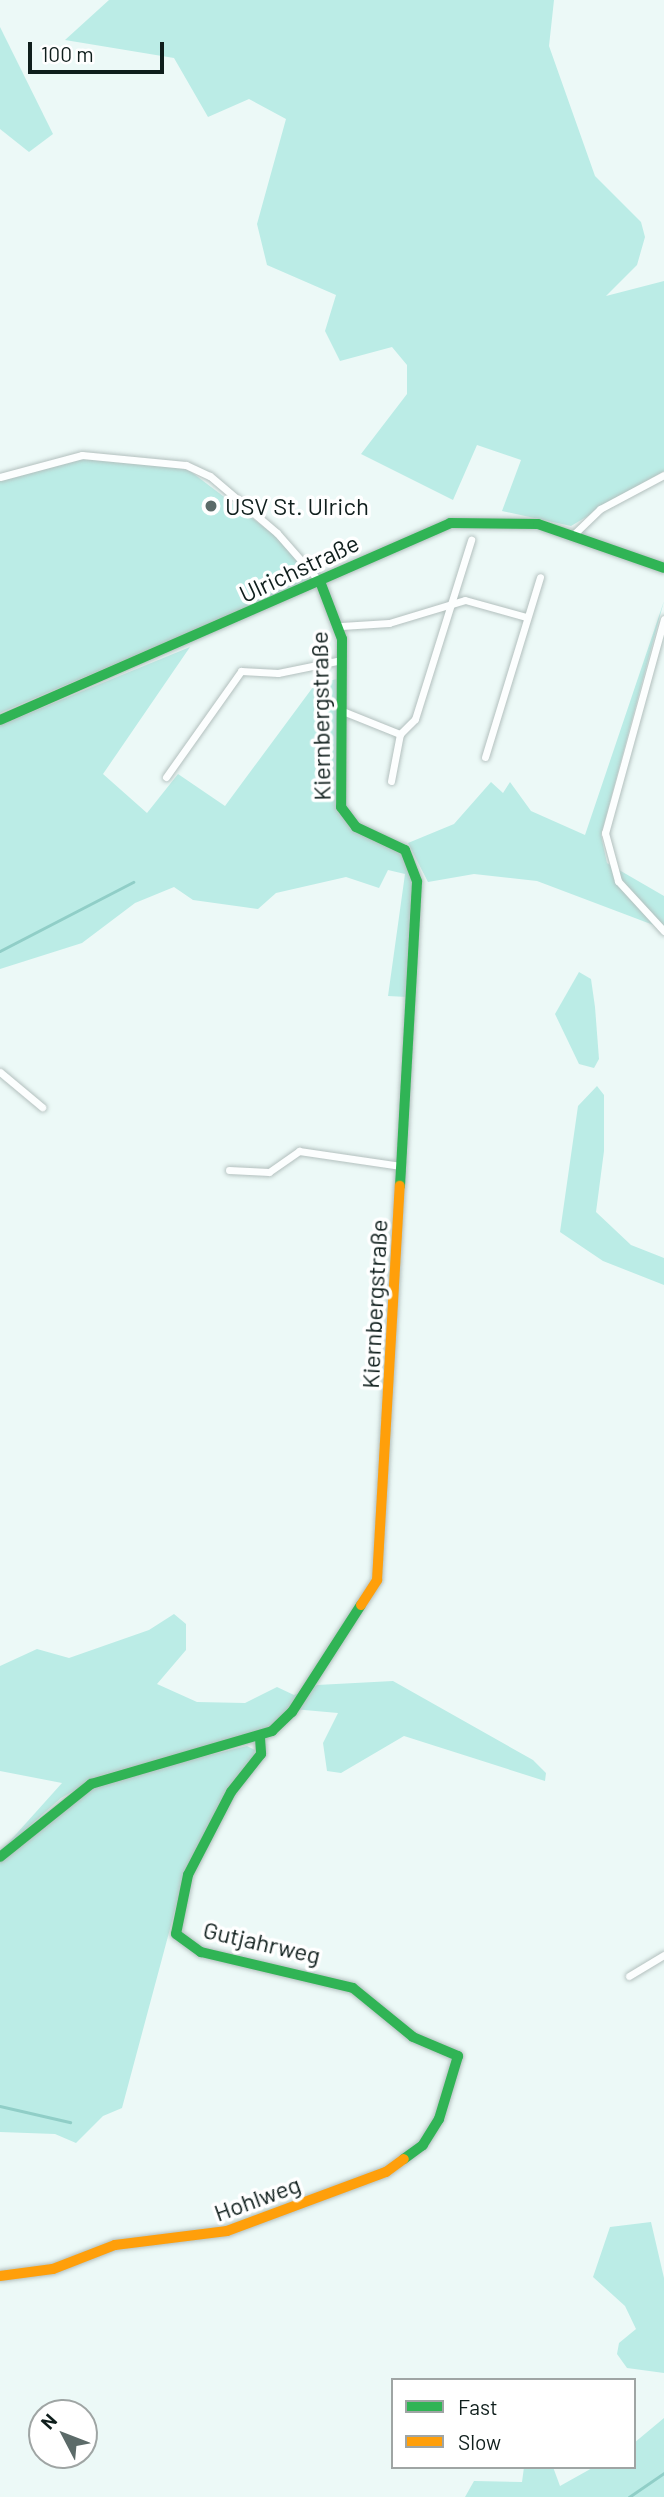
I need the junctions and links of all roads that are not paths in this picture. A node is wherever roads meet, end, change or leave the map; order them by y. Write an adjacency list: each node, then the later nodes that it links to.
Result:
1 (664, 475): 3 (street)
2 (0, 477): 7 (street)
3 (572, 536): 5 (street, Ulrichstraße); 7 (street, Ulrichstraße)
4 (471, 540): 8 (street)
5 (664, 568)
6 (540, 577): 9 (street)
7 (321, 584): 11 (street, Kiernbergstraße); 14 (street, Ulrichstraße)
8 (453, 602): 9 (street); 11 (street); 15 (street)
9 (526, 617): 16 (street)
10 (664, 619): 19 (street)
11 (341, 625): 12 (street, Kiernbergstraße)
12 (342, 660): 13 (street, Kiernbergstraße); 17 (street)
13 (340, 710): 15 (street); 22 (street, Kiernbergstraße)
14 (0, 719)
15 (400, 734): 18 (street)
16 (485, 757)
17 (166, 777)
18 (391, 781)
19 (664, 931)
20 (0, 1072): 21 (street)
21 (42, 1107)
22 (401, 1166): 23 (street); 24 (street, Kiernbergstraße)
23 (229, 1170)
24 (260, 1738): 25 (street, Kiernbergstraße); 28 (street, Gutjahrweg)
25 (0, 1857)
26 (664, 1955): 27 (street)
27 (629, 1976)
28 (458, 2056): 29 (street, Hohlweg)
29 (0, 2276)

